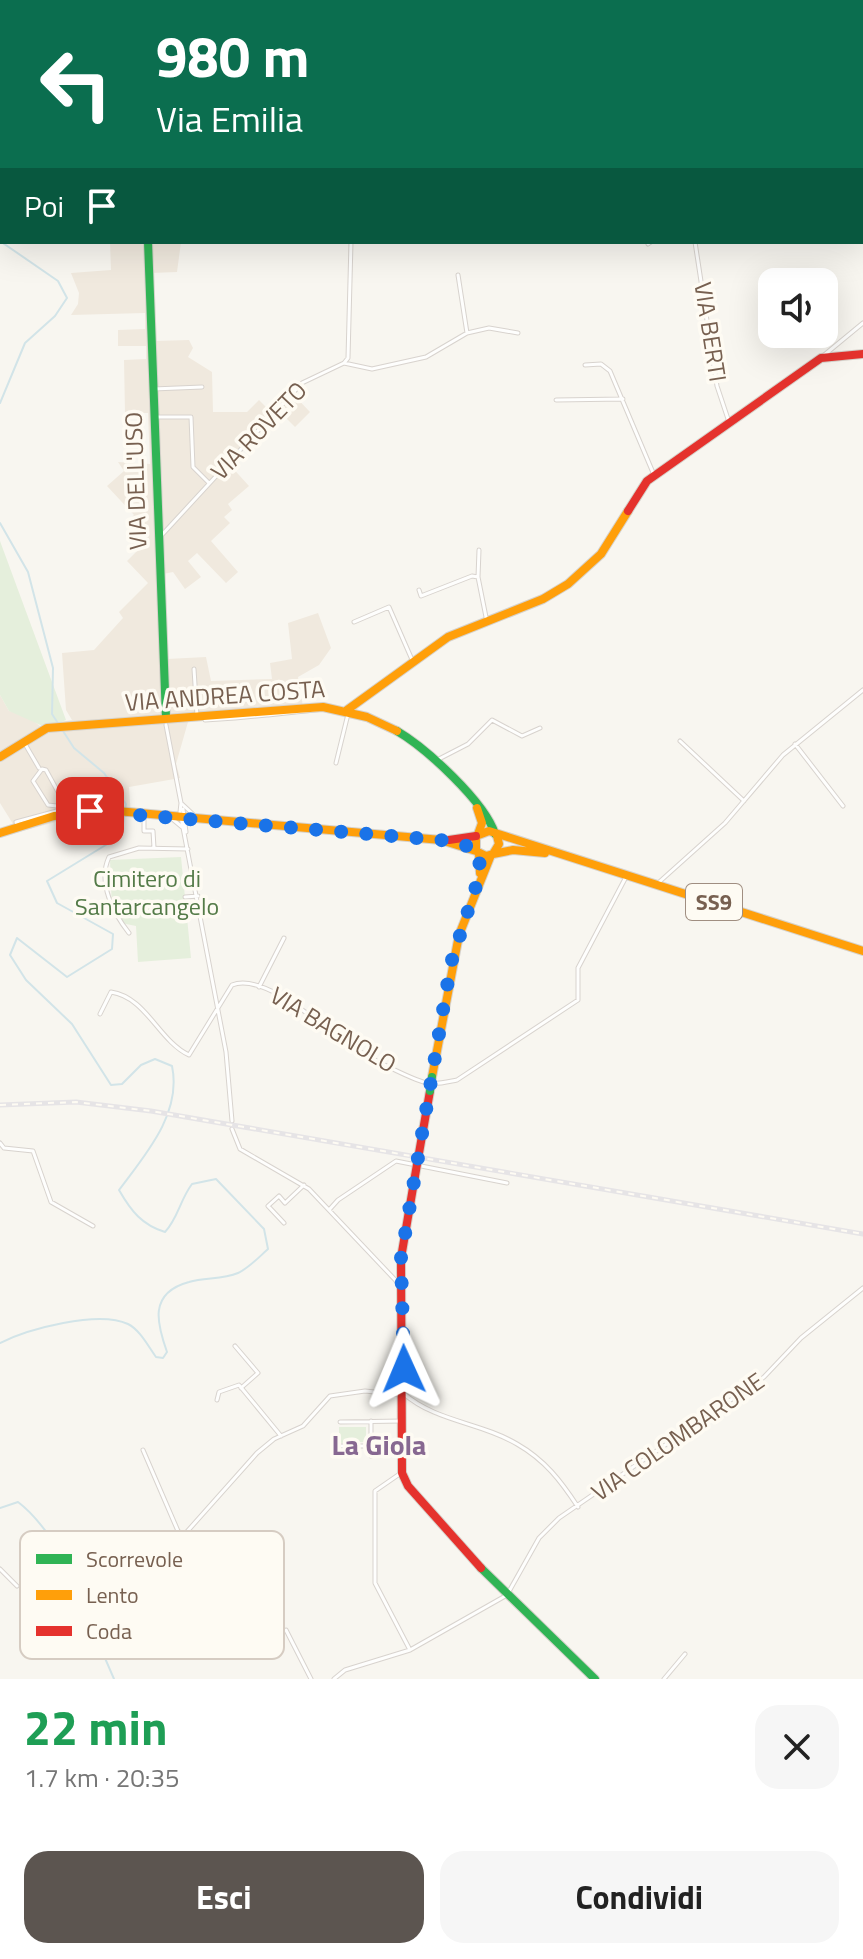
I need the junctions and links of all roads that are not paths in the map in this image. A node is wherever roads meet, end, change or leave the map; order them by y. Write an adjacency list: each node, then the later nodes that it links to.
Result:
1 (148, 244): 13 (street, VIA DELL'USO)
2 (351, 244): 10 (street)
3 (695, 244): 17 (street, VIA BERTI)
4 (458, 275): 6 (street)
5 (863, 323): 9 (street)
6 (467, 333): 7 (street); 10 (street)
7 (518, 333)
8 (863, 354): 9 (street)
9 (821, 358): 17 (street)
10 (344, 363): 19 (street, VIA ROVETO)
11 (585, 365): 14 (street)
12 (202, 387): 13 (street)
13 (153, 389): 16 (street, VIA DELL'USO)
14 (623, 399): 15 (street); 18 (street)
15 (556, 400)
16 (154, 417): 19 (street); 20 (street, VIA DELL'USO)
17 (729, 422): 18 (street)
18 (654, 475): 25 (street)
19 (209, 483): 20 (street, VIA ROVETO)
20 (158, 538): 31 (street, VIA DELL'USO)
21 (479, 550): 22 (street)
22 (478, 577): 23 (street); 25 (street)
23 (419, 590)
24 (354, 622): 26 (street)
25 (487, 622): 26 (street)
26 (413, 662): 29 (street)
27 (194, 669): 30 (street)
28 (863, 690): 35 (street)
29 (348, 710): 30 (street, VIA ANDREA COSTA); 37 (street, VIA ANDREA COSTA); 38 (street)
30 (200, 715): 31 (street, VIA ANDREA COSTA)
31 (166, 722): 33 (street, VIA ANDREA COSTA); 44 (street)
32 (540, 728): 37 (street)
33 (22, 741): 36 (street, VIA ANDREA COSTA); 39 (street)
34 (680, 741): 40 (street)
35 (795, 744): 40 (street); 43 (street)
36 (0, 757)
37 (437, 760): 41 (street, VIA ANDREA COSTA)
38 (336, 763)
39 (40, 770): 39 (street)
40 (744, 801): 61 (street)
41 (475, 804): 51 (street); 52 (street, VIA ANDREA COSTA)
42 (116, 806): 48 (street)
43 (843, 806)
44 (182, 810): 46 (street); 47 (street); 49 (street)
45 (141, 813): 46 (street); 48 (street); 54 (street)
46 (166, 816): 49 (street)
47 (201, 819): 49 (street); 53 (street)
48 (18, 826): 50 (street)
49 (186, 831): 55 (street)
50 (0, 833)
51 (477, 835): 52 (street); 53 (street); 56 (street)
52 (496, 836): 57 (street); 58 (street, SS9)
53 (441, 840): 56 (street)
54 (154, 848): 55 (street); 64 (street)
55 (186, 849): 62 (street)
56 (478, 852): 57 (street); 59 (street)
57 (492, 854): 58 (street, SS9); 59 (street)
58 (564, 855): 60 (street, SS9)
59 (480, 874): 78 (street, bridge)
60 (627, 875): 61 (street, SS9); 67 (street, VIA BAGNOLO)
61 (657, 884): 66 (street, SS9)
62 (198, 896): 63 (street); 68 (street)
63 (185, 897)
64 (129, 933)
65 (284, 938): 67 (street, VIA BAGNOLO)
66 (863, 951)
67 (259, 987): 68 (street, VIA BAGNOLO)
68 (218, 1005): 69 (street); 70 (street)
69 (100, 1014)
70 (232, 1121)
71 (232, 1129): 74 (street)
72 (0, 1143): 77 (street)
73 (507, 1183): 75 (street)
74 (304, 1185): 75 (street); 76 (street)
75 (329, 1210): 78 (street)
76 (284, 1223)
77 (93, 1226)
78 (400, 1285): 82 (street)
79 (863, 1288): 93 (street, VIA COLOMBARONE)
80 (235, 1346): 81 (street)
81 (241, 1388): 83 (street); 87 (street)
82 (403, 1394): 85 (street); 87 (street); 93 (street)
83 (217, 1400)
84 (371, 1421): 85 (street); 86 (street); 89 (street)
85 (402, 1421): 92 (street)
86 (340, 1422)
87 (281, 1436): 95 (street)
88 (339, 1446): 89 (street)
89 (371, 1446): 91 (street)
90 (143, 1450): 94 (street)
91 (371, 1456)
92 (402, 1473): 98 (street); 100 (street)
93 (578, 1507): 98 (street, VIA COLOMBARONE)
94 (178, 1531)
95 (189, 1531)
96 (0, 1569): 97 (street)
97 (17, 1586)
98 (507, 1595): 100 (street); 104 (street)
99 (286, 1630): 102 (street)
100 (410, 1650): 103 (street)
101 (685, 1654): 105 (street)
102 (311, 1679)
103 (334, 1679)
104 (595, 1679)
105 (664, 1679)

